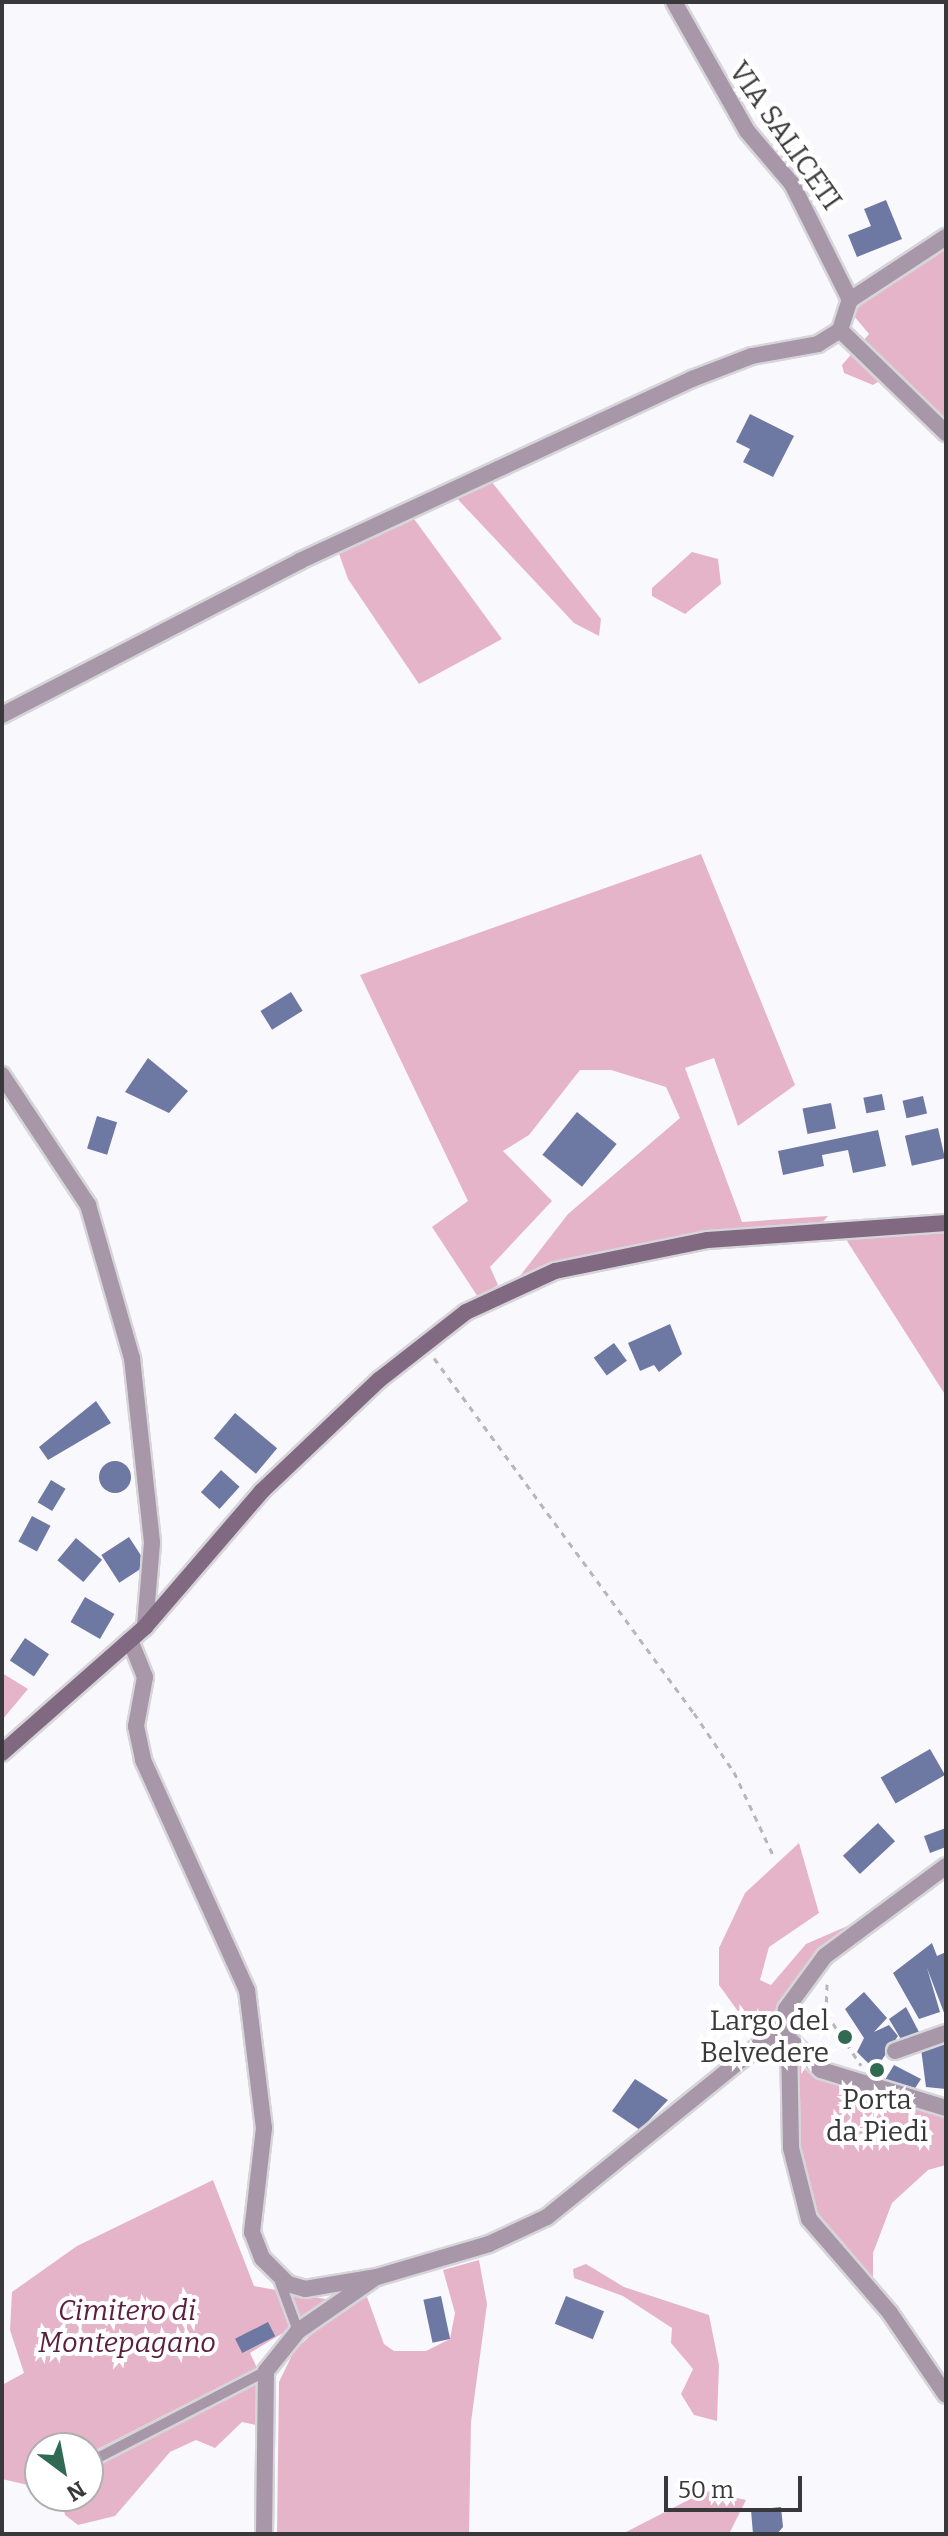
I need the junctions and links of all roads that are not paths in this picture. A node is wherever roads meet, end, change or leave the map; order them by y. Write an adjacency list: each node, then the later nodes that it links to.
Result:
1 (674, 2): 3 (street, VIA SALICETI)
2 (946, 237): 3 (street)
3 (850, 300): 4 (street)
4 (840, 330): 5 (street); 6 (street)
5 (946, 433)
6 (2, 715)
7 (2, 1075): 9 (street)
8 (946, 1223): 9 (main road)
9 (145, 1627): 10 (main road)
10 (130, 1640): 11 (main road); 17 (street)
11 (2, 1753)
12 (946, 1866): 13 (street)
13 (786, 2033): 16 (street); 18 (street); 21 (street)
14 (946, 2033): 15 (street)
15 (895, 2051)
16 (946, 2108)
17 (262, 2258): 18 (street); 19 (lane)
18 (377, 2277): 19 (street)
19 (298, 2331): 20 (street)
20 (266, 2371): 22 (lane); 23 (street)
21 (946, 2395)
22 (104, 2455)
23 (264, 2534)

